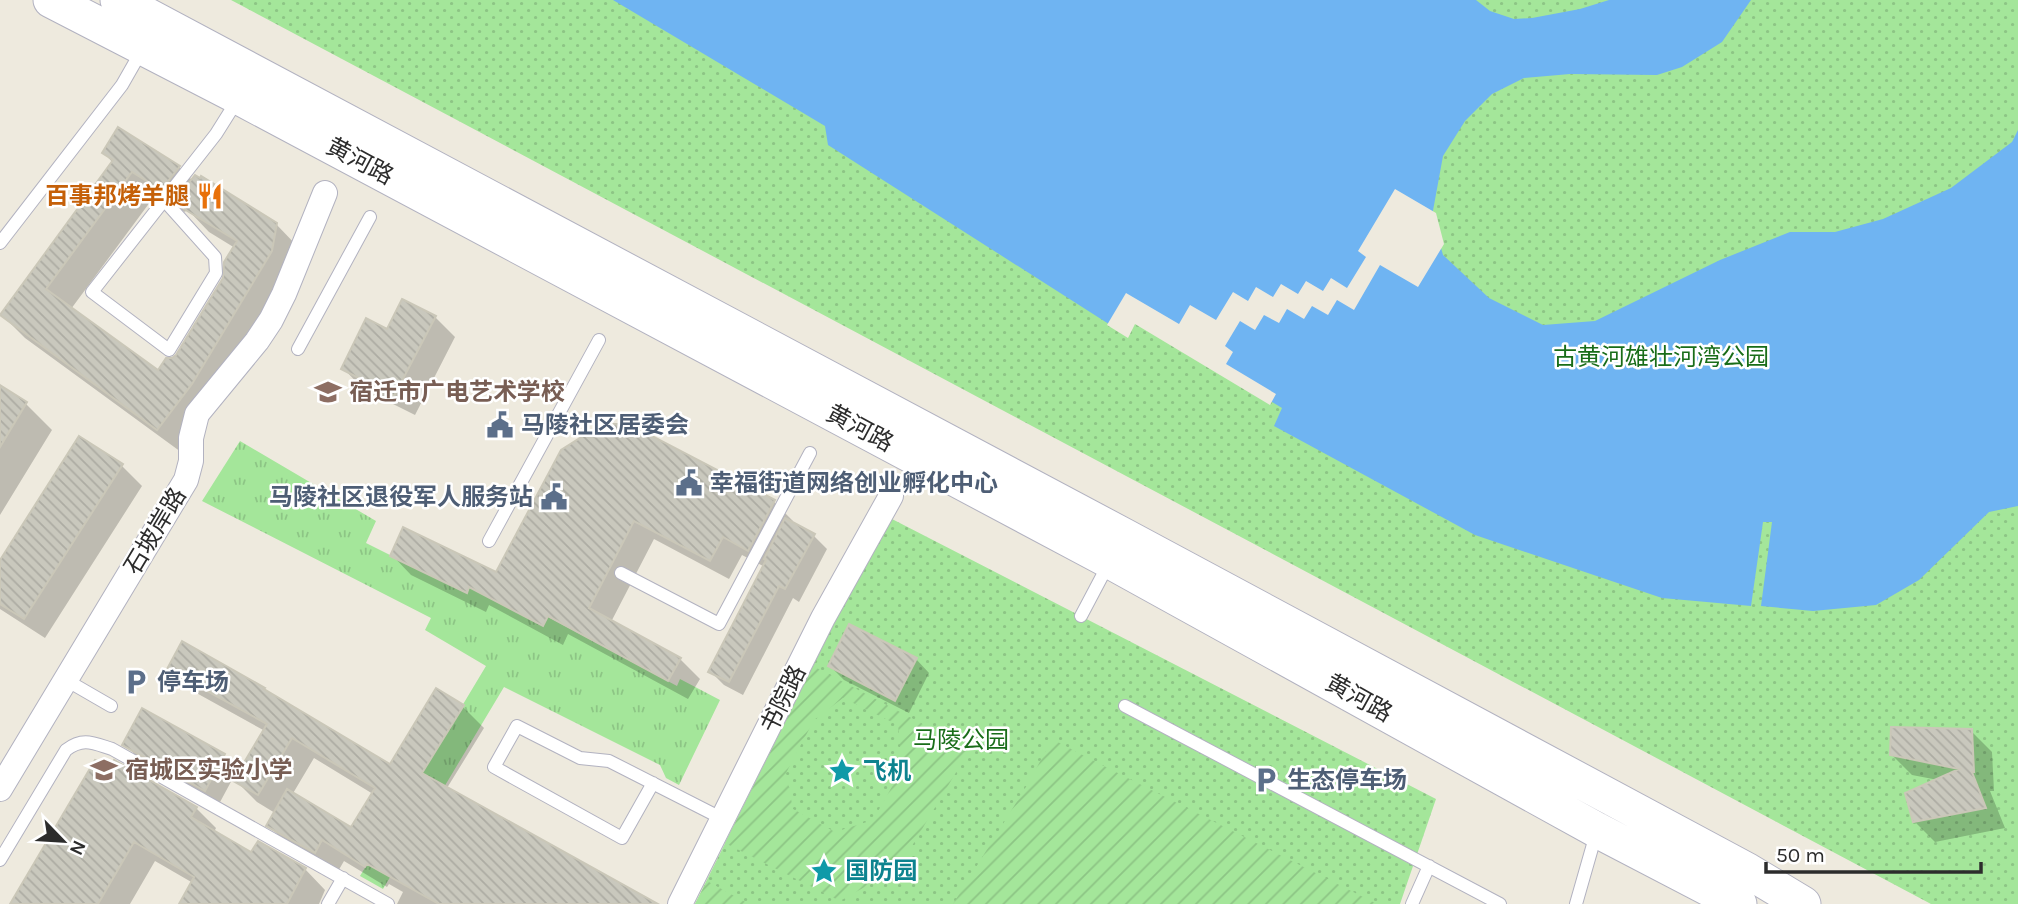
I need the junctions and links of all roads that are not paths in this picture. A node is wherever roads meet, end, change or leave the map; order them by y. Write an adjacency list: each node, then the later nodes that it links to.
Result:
1 (51, 0): 3 (main road, 黄河路)
2 (118, 0): 4 (main road, 黄河路)
3 (143, 47): 4 (main road, 黄河路); 8 (lane)
4 (247, 85): 6 (lane); 14 (main road, 黄河路)
5 (326, 193): 17 (street, 石坡岸路)
6 (164, 201): 6 (lane)
7 (370, 217): 10 (lane)
8 (0, 243)
9 (598, 340): 13 (lane)
10 (298, 349)
11 (810, 453): 15 (lane)
12 (891, 496): 22 (street, 书院路)
13 (489, 541)
14 (1117, 548): 16 (lane); 23 (main road, 黄河路); 34 (main road, 黄河路)
15 (621, 573)
16 (1081, 616)
17 (66, 680): 18 (lane); 21 (street, 石坡岸路)
18 (111, 706)
19 (1125, 706): 25 (lane)
20 (653, 783): 20 (lane); 22 (lane)
21 (0, 789)
22 (723, 819): 29 (street, 书院路)
23 (1597, 830): 32 (lane); 33 (main road, 黄河路)
24 (0, 860): 26 (lane)
25 (1429, 866): 30 (lane); 31 (lane)
26 (343, 878): 27 (lane); 28 (lane)
27 (328, 904)
28 (388, 904)
29 (680, 904)
30 (1412, 904)
31 (1500, 904)
32 (1576, 904)
33 (1739, 904)
34 (1803, 904)

